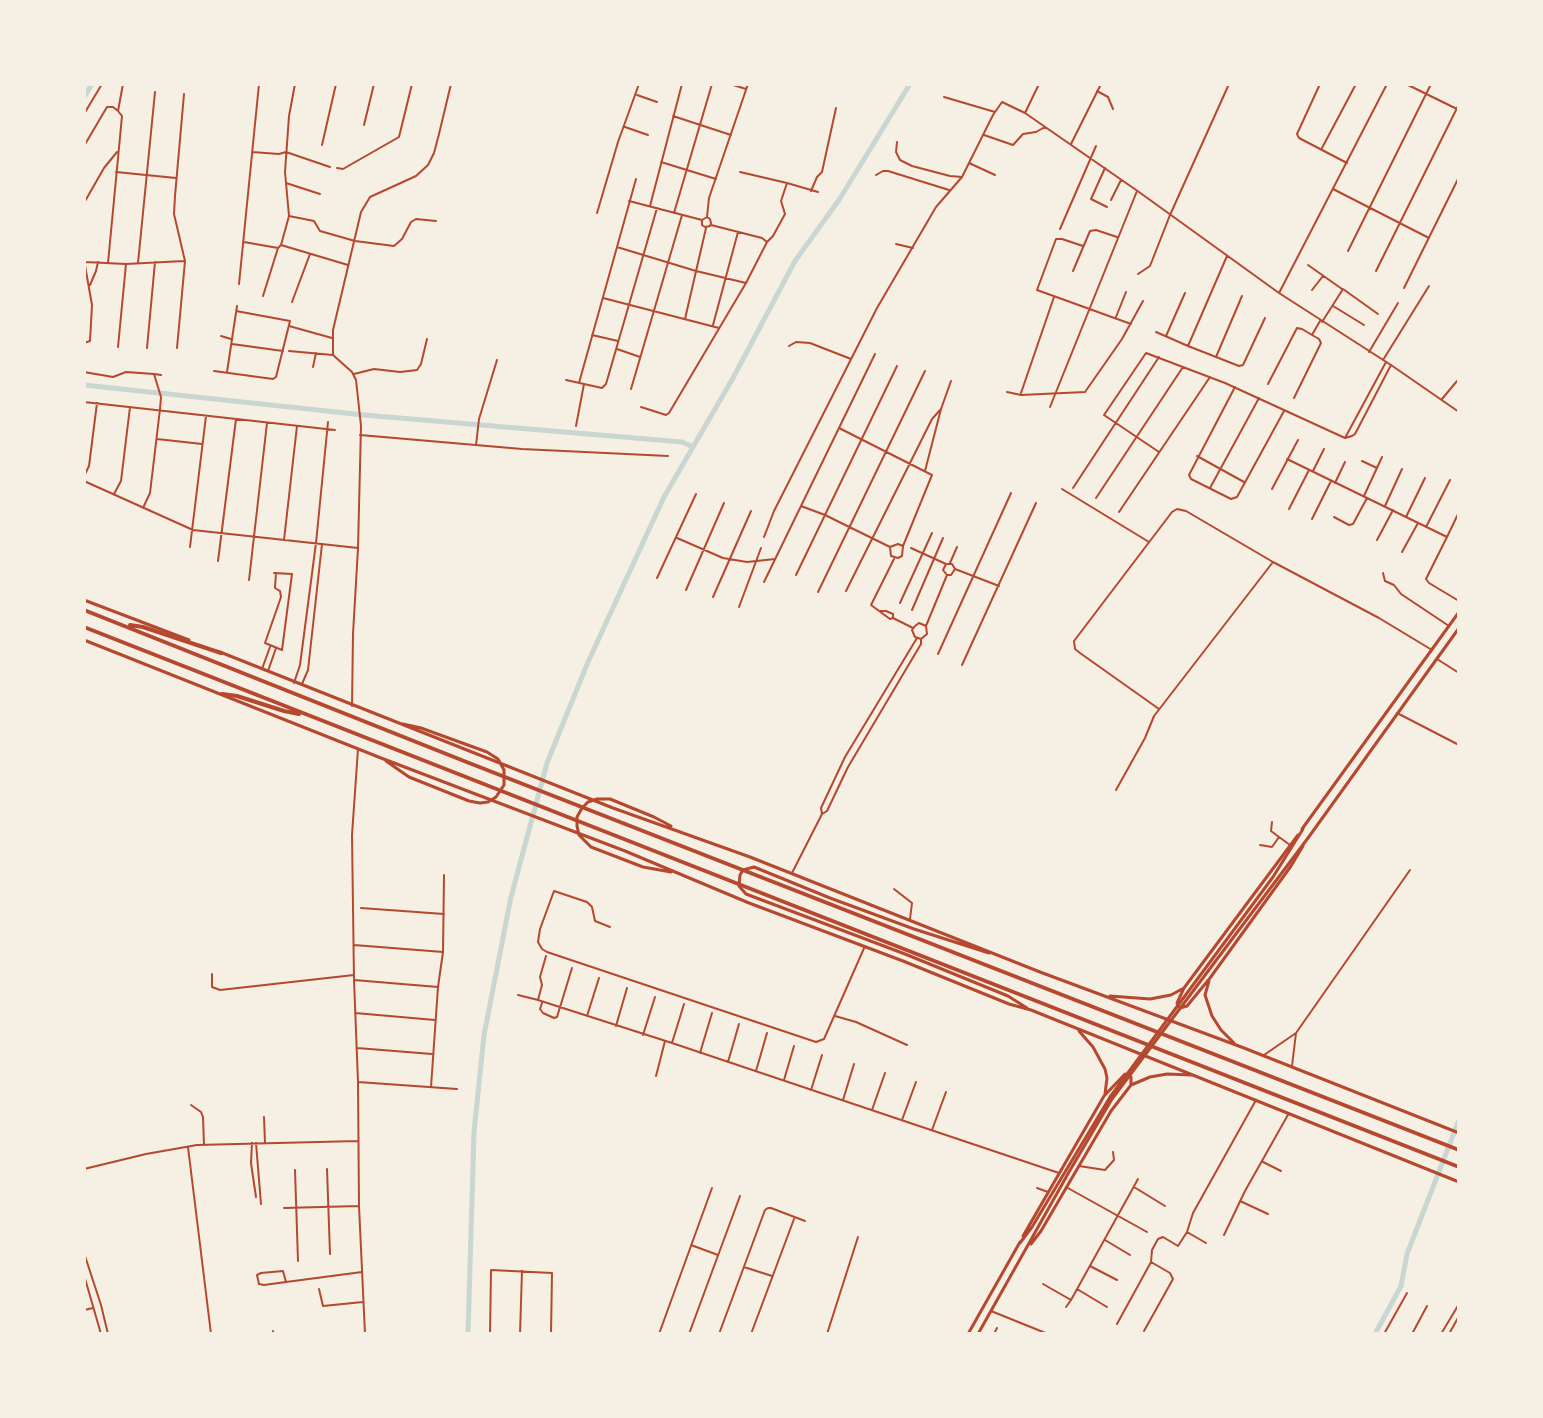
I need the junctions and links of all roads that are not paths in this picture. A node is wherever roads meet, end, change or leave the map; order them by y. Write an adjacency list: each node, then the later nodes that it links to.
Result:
1 (102, 84): 37 (street)
2 (123, 84): 34 (street)
3 (259, 84): 53 (street)
4 (295, 84): 54 (street)
5 (336, 84): 48 (street)
6 (374, 84): 39 (street)
7 (412, 84): 60 (street)
8 (451, 84): 105 (street)
9 (639, 84): 26 (street)
10 (682, 84): 38 (street)
11 (711, 84): 40 (street)
12 (730, 84): 22 (street)
13 (748, 84): 22 (street)
14 (1040, 84): 36 (street)
15 (1101, 84): 23 (street)
16 (1229, 84): 92 (street)
17 (1320, 84): 51 (street)
18 (1356, 84): 51 (street)
19 (1387, 84): 58 (street)
20 (1406, 84): 27 (street)
21 (1431, 84): 27 (street)
22 (746, 89): 44 (street)
23 (1097, 91): 32 (street); 47 (street)
24 (155, 92): 65 (street)
25 (184, 94): 70 (street)
26 (636, 94): 29 (street); 41 (street)
27 (1426, 94): 33 (street); 87 (street)
28 (944, 97): 35 (street)
29 (657, 102)
30 (1459, 104): 33 (street)
31 (836, 108): 78 (street)
32 (1113, 109)
33 (1458, 109): 97 (street)
34 (118, 111): 49 (street); 52 (street)
35 (995, 112): 36 (street); 45 (street)
36 (1025, 113): 42 (street)
37 (84, 114)
38 (674, 116): 40 (street); 56 (street)
39 (364, 125)
40 (700, 125): 44 (street); 62 (street)
41 (624, 127): 43 (street); 89 (street)
42 (1045, 127): 45 (street); 47 (street)
43 (648, 135)
44 (731, 135): 72 (street)
45 (984, 135): 57 (street)
46 (897, 142): 68 (street)
47 (1071, 143): 55 (street)
48 (322, 145)
49 (84, 146)
50 (1096, 146): 55 (street)
51 (1322, 149): 58 (street)
52 (118, 150): 63 (street); 84 (street)
53 (252, 152): 54 (street); 104 (street)
54 (286, 152): 59 (street); 74 (street)
55 (1091, 156): 61 (street); 100 (street)
56 (661, 162): 62 (street); 85 (street)
57 (969, 163): 67 (street); 68 (street)
58 (1347, 163): 76 (street)
59 (330, 167)
60 (337, 168)
61 (1105, 168): 73 (street); 86 (street)
62 (686, 170): 72 (street); 90 (street)
63 (116, 172): 65 (street); 120 (street)
64 (740, 172): 75 (street)
65 (147, 175): 70 (street); 121 (street)
66 (876, 175): 77 (street)
67 (995, 175)
68 (962, 177): 77 (street)
69 (1459, 177): 103 (street)
70 (176, 178): 117 (street)
71 (636, 179): 83 (street)
72 (716, 179): 94 (street)
73 (1121, 180): 79 (street); 82 (street)
74 (285, 183): 81 (street); 93 (street)
75 (787, 183): 78 (street); 106 (street)
76 (1333, 189): 87 (street); 141 (street)
77 (950, 190): 111 (street)
78 (812, 191): 80 (street)
79 (1137, 191): 92 (street); 102 (street)
80 (818, 192)
81 (320, 194)
82 (1111, 200)
83 (630, 201): 85 (street); 110 (street)
84 (84, 203)
85 (650, 206): 88 (street)
86 (1107, 207)
87 (1368, 207): 97 (street); 112 (street)
88 (657, 208): 90 (street); 114 (street)
89 (597, 213)
90 (674, 213): 91 (street)
91 (682, 215): 95 (street); 123 (street)
92 (1170, 215): 115 (street); 129 (street)
93 (289, 216): 105 (street); 109 (street)
94 (707, 217): 95 (street); 98 (street)
95 (702, 220): 99 (street)
96 (436, 221): 105 (street)
97 (1399, 223): 103 (street); 128 (street)
98 (711, 225): 99 (street); 101 (street)
99 (707, 227): 126 (street)
100 (1060, 229)
101 (738, 232): 106 (street); 131 (street)
102 (1118, 237): 108 (street); 152 (street)
103 (1429, 238): 136 (street)
104 (243, 241): 109 (street); 133 (street)
105 (355, 241): 124 (street)
106 (767, 242): 132 (street)
107 (896, 244): 111 (street)
108 (1083, 246): 127 (street); 144 (street)
109 (280, 247): 113 (street); 142 (street)
110 (617, 248): 114 (street); 145 (street)
111 (914, 248): 191 (street)
112 (1348, 251)
113 (310, 254): 124 (street); 147 (street)
114 (643, 255): 123 (street); 149 (street)
115 (1227, 256): 141 (street); 177 (street)
116 (84, 261): 118 (street); 134 (street)
117 (185, 261): 119 (street); 180 (street)
118 (98, 262): 120 (street); 134 (street)
119 (155, 262): 121 (street); 179 (street)
120 (108, 263): 122 (street)
121 (138, 263): 122 (street)
122 (126, 264): 178 (street)
123 (668, 264): 126 (street); 154 (street)
124 (348, 265): 170 (street)
125 (1308, 265): 130 (street)
126 (696, 271): 131 (street); 158 (street)
127 (1073, 271)
128 (1376, 271)
129 (1138, 274)
130 (1323, 276): 137 (street); 138 (street)
131 (725, 279): 132 (street); 163 (street)
132 (746, 283): 164 (street)
133 (238, 284)
134 (89, 285): 174 (street)
135 (1429, 286): 193 (street)
136 (1404, 288)
137 (1343, 289): 151 (street); 155 (street)
138 (1312, 290)
139 (1126, 292): 156 (street)
140 (1185, 293): 169 (street)
141 (1279, 293): 159 (street)
142 (263, 296)
143 (1242, 296): 190 (street)
144 (1054, 297): 152 (street); 216 (street)
145 (602, 298): 149 (street); 166 (street)
146 (1143, 301): 160 (street)
147 (292, 302)
148 (1398, 303): 182 (street)
149 (629, 305): 154 (street); 173 (street)
150 (237, 306): 153 (street)
151 (1333, 306): 159 (street); 161 (street)
152 (1089, 309): 156 (street); 215 (street)
153 (236, 311): 162 (street); 171 (street)
154 (654, 311): 158 (street); 188 (street)
155 (1378, 314)
156 (1116, 317): 160 (street)
157 (1265, 318): 190 (street)
158 (685, 319): 163 (street)
159 (1322, 321): 167 (street); 182 (street)
160 (1131, 324): 215 (street)
161 (1364, 325)
162 (289, 326): 170 (street); 183 (street)
163 (713, 326): 164 (street)
164 (719, 328): 223 (street)
165 (1156, 332): 169 (street)
166 (592, 335): 173 (street); 209 (street)
167 (1312, 335): 211 (street); 218 (street)
168 (221, 336): 171 (street)
169 (1166, 336): 177 (street)
170 (332, 338): 187 (street)
171 (231, 339): 175 (street)
172 (427, 339): 203 (street)
173 (618, 341): 181 (street)
174 (84, 343)
175 (231, 344): 183 (street); 201 (street)
176 (789, 346): 191 (street)
177 (1188, 346): 190 (street)
178 (118, 347)
179 (147, 348)
180 (177, 348)
181 (616, 349): 188 (street); 210 (street)
182 (1370, 350): 193 (street)
183 (283, 351): 201 (street)
184 (289, 351): 185 (street)
185 (316, 353): 187 (street); 196 (street)
186 (875, 354): 236 (street)
187 (333, 355): 203 (street)
188 (640, 357): 213 (street)
189 (1160, 357): 197 (street); 233 (street); 233 (street)
190 (1216, 357)
191 (851, 358): 297 (street)
192 (497, 360): 246 (street)
193 (1384, 360): 194 (street); 241 (street)
194 (1390, 365): 219 (street); 241 (street)
195 (897, 366): 243 (street)
196 (313, 367)
197 (1183, 367): 205 (street); 240 (street)
198 (214, 371): 201 (street)
199 (925, 371): 248 (street)
200 (84, 372): 202 (street)
201 (227, 372)
202 (154, 374): 204 (street); 226 (street)
203 (354, 374): 239 (street)
204 (161, 375)
205 (1210, 377): 212 (street); 249 (street)
206 (566, 380): 209 (street)
207 (951, 381): 225 (street)
208 (1457, 381): 219 (street)
209 (579, 383): 210 (street)
210 (584, 384): 235 (street)
211 (1268, 384)
212 (1235, 387): 217 (street); 251 (street)
213 (631, 389)
214 (1007, 392): 216 (street)
215 (1055, 394): 216 (street); 224 (street)
216 (1021, 395)
217 (1259, 398): 227 (street); 259 (street)
218 (1294, 398)
219 (1442, 398): 228 (street)
220 (84, 402): 221 (street)
221 (97, 403): 222 (street); 262 (street)
222 (130, 407): 226 (street); 273 (street)
223 (641, 407)
224 (1050, 407)
225 (941, 409): 256 (street); 261 (street)
226 (160, 410): 229 (street); 242 (street)
227 (1284, 411): 241 (street); 267 (street)
228 (1459, 412)
229 (206, 416): 230 (street); 245 (street)
230 (236, 419): 232 (street); 296 (street)
231 (328, 422): 237 (street)
232 (267, 423): 234 (street); 299 (street)
233 (1115, 424): 240 (street); 268 (street)
234 (297, 425): 237 (street); 303 (street)
235 (576, 426)
236 (839, 428): 243 (street); 279 (street)
237 (328, 429): 238 (street); 306 (street)
238 (335, 430)
239 (360, 435): 246 (street); 311 (street)
240 (1136, 437): 249 (street); 276 (street)
241 (1345, 438)
242 (156, 439): 245 (street); 281 (street)
243 (861, 439): 248 (street); 287 (street)
244 (1298, 440): 253 (street)
245 (202, 444): 294 (street)
246 (476, 445): 250 (street)
247 (1324, 449): 260 (street)
248 (886, 452): 256 (street); 292 (street)
249 (1159, 452): 286 (street)
250 (668, 456)
251 (1197, 456): 259 (street); 270 (street)
252 (1383, 457): 257 (street)
253 (1287, 459): 260 (street); 271 (street)
254 (1362, 461): 257 (street)
255 (1345, 462): 266 (street)
256 (909, 463): 261 (street); 302 (street)
257 (1377, 468): 275 (street)
258 (1402, 469): 280 (street)
259 (1221, 470): 267 (street); 270 (street)
260 (1311, 470): 266 (street); 282 (street)
261 (925, 471): 308 (street)
262 (84, 476)
263 (1425, 478): 289 (street)
264 (1450, 480): 293 (street)
265 (84, 481): 273 (street)
266 (1333, 482): 275 (street); 290 (street)
267 (1244, 483): 270 (street)
268 (1073, 488)
269 (1062, 489): 305 (street)
270 (1210, 489)
271 (1272, 489)
272 (1011, 493): 330 (street)
273 (114, 494): 281 (street)
274 (696, 494): 300 (street)
275 (1365, 497): 280 (street); 288 (street)
276 (1096, 498)
277 (724, 503): 315 (street)
278 (1036, 503): 334 (street)
279 (801, 506): 287 (street); 320 (street)
280 (1385, 506): 283 (street)
281 (143, 508): 294 (street)
282 (1289, 509)
283 (1393, 510): 289 (street); 304 (street)
284 (751, 511): 319 (street)
285 (1459, 512): 298 (street)
286 (1119, 513)
287 (825, 515): 292 (street); 328 (street)
288 (1334, 517)
289 (1406, 517): 291 (street)
290 (1312, 519)
291 (1418, 523): 293 (street); 316 (street)
292 (849, 527): 302 (street); 337 (street)
293 (1426, 527): 298 (street)
294 (193, 530): 296 (street); 310 (street)
295 (932, 532): 317 (street)
296 (222, 533): 299 (street); 322 (street)
297 (764, 537)
298 (1447, 537): 340 (street)
299 (255, 538): 303 (street); 332 (street)
300 (676, 538): 315 (street); 331 (street)
301 (943, 538): 321 (street)
302 (873, 539): 313 (street); 336 (street)
303 (285, 540): 306 (street)
304 (1377, 540)
305 (1149, 542): 324 (street); 373 (street)
306 (316, 543): 307 (street); 367 (street)
307 (322, 544): 311 (street); 368 (street)
308 (903, 546): 313 (street); 318 (street)
309 (957, 547): 325 (street)
310 (190, 548)
311 (357, 548): 372 (street)
312 (762, 548): 323 (street)
313 (890, 548): 318 (street)
314 (911, 548): 317 (street)
315 (704, 550): 319 (street); 335 (street)
316 (1402, 552)
317 (923, 553): 321 (street); 341 (street)
318 (894, 558): 350 (street)
319 (731, 559): 323 (street); 338 (street)
320 (775, 559): 323 (street); 333 (street)
321 (934, 559): 325 (street); 344 (street)
322 (218, 561)
323 (756, 561): 342 (street)
324 (1273, 562): 359 (street); 373 (street)
325 (948, 564): 326 (street); 329 (street)
326 (955, 569): 329 (street); 330 (street)
327 (1383, 573): 347 (street)
328 (796, 575)
329 (946, 575): 349 (street)
330 (974, 576): 334 (street); 361 (street)
331 (657, 578)
332 (249, 580)
333 (764, 582)
334 (999, 586): 363 (street)
335 (686, 590)
336 (846, 591)
337 (818, 592)
338 (713, 597)
339 (84, 600): 360 (main road)
340 (1459, 601)
341 (900, 603)
342 (738, 607)
343 (84, 610): 346 (highway)
344 (912, 610)
345 (1459, 612): 347 (main road)
346 (126, 626): 360 (highway); 472 (highway)
347 (1449, 626): 359 (main road)
348 (84, 627): 375 (highway)
349 (926, 627): 350 (street); 355 (street)
350 (913, 628): 354 (street)
351 (1459, 628): 352 (main road)
352 (1455, 634): 353 (street); 362 (main road)
353 (1459, 637)
354 (917, 638): 355 (street); 370 (street)
355 (921, 639): 371 (street)
356 (84, 640): 369 (main road)
357 (270, 645): 358 (street); 358 (street); 364 (street)
358 (276, 648): 365 (street)
359 (1431, 650): 385 (main road)
360 (221, 653): 364 (main road)
361 (938, 654)
362 (1437, 659): 366 (street); 374 (main road)
363 (962, 665)
364 (262, 669): 365 (main road)
365 (268, 672): 367 (main road)
366 (1459, 673)
367 (294, 683): 368 (main road)
368 (302, 686): 372 (main road)
369 (222, 694): 375 (highway); 378 (main road)
370 (880, 699): 371 (street); 380 (street)
371 (886, 702): 381 (street)
372 (352, 706): 376 (main road)
373 (1159, 709): 382 (street)
374 (1397, 713): 377 (street); 388 (main road)
375 (308, 715): 476 (highway)
376 (392, 722): 379 (main road); 386 (main road)
377 (1459, 745)
378 (358, 748): 379 (main road); 401 (street)
379 (381, 758): 392 (main road)
380 (840, 767): 381 (street); 383 (street)
381 (846, 770): 383 (street)
382 (1116, 790)
383 (822, 814): 393 (street)
384 (1272, 822): 387 (street)
385 (1303, 829): 390 (main road); 400 (main road)
386 (678, 830): 392 (main road); 393 (main road)
387 (1279, 837): 389 (street); 390 (street)
388 (1308, 838): 400 (main road); 410 (main road)
389 (1260, 845)
390 (1290, 845): 413 (main road)
391 (1410, 870): 430 (street)
392 (678, 873): 402 (main road)
393 (792, 873): 398 (main road)
394 (444, 875): 397 (street)
395 (894, 889): 398 (street)
396 (361, 908): 397 (street)
397 (444, 914): 403 (street)
398 (910, 919): 404 (main road)
399 (610, 927): 424 (street)
400 (1237, 930): 480 (main road)
401 (354, 945): 403 (street); 408 (street)
402 (865, 946): 420 (main road); 424 (street)
403 (443, 952): 411 (street)
404 (999, 955): 414 (main road); 420 (main road)
405 (546, 956): 417 (street)
406 (572, 968): 419 (street)
407 (212, 974): 408 (street)
408 (354, 978): 411 (street); 421 (street)
409 (599, 978): 423 (street)
410 (1210, 978): 413 (main road); 436 (main road)
411 (438, 987): 425 (street)
412 (627, 988): 427 (street)
413 (1184, 988): 414 (main road)
414 (1102, 994): 436 (main road)
415 (518, 995): 417 (street)
416 (655, 997): 431 (street)
417 (540, 1001): 419 (street); 419 (street)
418 (684, 1004): 433 (street)
419 (560, 1008): 423 (street)
420 (1031, 1010): 428 (main road)
421 (356, 1013): 425 (street); 437 (street)
422 (712, 1013): 438 (street)
423 (587, 1016): 427 (street)
424 (835, 1016): 434 (street)
425 (435, 1020): 439 (street)
426 (739, 1024): 442 (street)
427 (616, 1026): 431 (street)
428 (1079, 1031): 447 (main road); 457 (main road)
429 (767, 1033): 445 (street)
430 (1296, 1034): 441 (street); 444 (street)
431 (643, 1035): 432 (street)
432 (665, 1041): 433 (street); 448 (street)
433 (672, 1043): 438 (street)
434 (907, 1045)
435 (794, 1046): 449 (street)
436 (1238, 1046): 441 (main road)
437 (357, 1048): 439 (street); 450 (street)
438 (700, 1053): 442 (street)
439 (433, 1054): 453 (street)
440 (822, 1055): 455 (street)
441 (1264, 1055): 444 (main road)
442 (728, 1062): 445 (street)
443 (854, 1064): 458 (street)
444 (1292, 1067): 466 (main road)
445 (756, 1071): 449 (street)
446 (885, 1073): 461 (street)
447 (1192, 1075): 452 (main road); 459 (main road)
448 (656, 1076)
449 (784, 1080): 455 (street)
450 (358, 1082): 453 (street); 467 (street)
451 (915, 1082): 464 (street)
452 (1131, 1085): 457 (main road); 475 (main road)
453 (430, 1087): 454 (street)
454 (456, 1089)
455 (811, 1090): 458 (street)
456 (946, 1092): 465 (street)
457 (1104, 1096): 482 (main road)
458 (843, 1100): 461 (street)
459 (1256, 1100): 462 (main road); 504 (street)
460 (191, 1105): 470 (street)
461 (872, 1110): 464 (street)
462 (1289, 1113): 474 (street); 484 (main road)
463 (264, 1117): 469 (street)
464 (902, 1120): 465 (street)
465 (932, 1130): 482 (street)
466 (1459, 1133)
467 (358, 1141): 469 (street); 494 (street)
468 (254, 1143): 469 (street); 470 (street); 491 (street); 493 (street)
469 (265, 1143)
470 (204, 1145): 471 (street)
471 (188, 1147): 478 (street); 545 (street)
472 (1457, 1149)
473 (1113, 1152): 475 (street)
474 (1263, 1162): 481 (street); 492 (street)
475 (1078, 1166): 485 (main road)
476 (1459, 1167)
477 (327, 1168): 496 (street)
478 (84, 1169)
479 (295, 1170): 498 (street)
480 (1067, 1171): 508 (main road); 511 (main road)
481 (1281, 1171)
482 (1059, 1173): 489 (main road)
483 (1138, 1179): 486 (street)
484 (1459, 1182)
485 (1066, 1187): 500 (street); 511 (main road)
486 (1134, 1187): 495 (street); 500 (street)
487 (712, 1188): 510 (street)
488 (1037, 1188): 489 (street)
489 (1047, 1192): 508 (main road)
490 (740, 1196): 514 (street)
491 (256, 1197)
492 (1240, 1202): 499 (street); 505 (street)
493 (261, 1204)
494 (359, 1206): 496 (street); 521 (street)
495 (1165, 1206)
496 (328, 1207): 498 (street); 513 (street)
497 (284, 1208): 498 (street)
498 (296, 1208): 516 (street)
499 (1268, 1214)
500 (1118, 1215): 503 (street); 507 (street)
501 (795, 1218): 502 (street); 518 (street); 523 (street)
502 (805, 1221)
503 (1147, 1232)
504 (1187, 1232): 509 (street); 517 (street)
505 (1224, 1235)
506 (858, 1236): 554 (street)
507 (1105, 1240): 515 (street); 519 (street)
508 (1020, 1243): 555 (main road)
509 (1206, 1243)
510 (691, 1245): 514 (street); 550 (street)
511 (1028, 1247): 538 (main road)
512 (84, 1253): 544 (street)
513 (330, 1254)
514 (718, 1255): 551 (street)
515 (1130, 1255)
516 (298, 1261)
517 (1151, 1262): 540 (street); 542 (street)
518 (744, 1266): 523 (street); 552 (street)
519 (1090, 1266): 524 (street); 528 (street)
520 (522, 1271): 547 (street); 548 (street); 549 (street)
521 (362, 1272): 525 (street); 531 (street)
522 (84, 1275): 536 (street)
523 (772, 1276): 553 (street)
524 (1117, 1280)
525 (286, 1282): 525 (street)
526 (1043, 1284): 530 (street)
527 (320, 1289): 531 (street)
528 (1077, 1289): 530 (street); 535 (street)
529 (1407, 1293): 559 (street)
530 (1071, 1299): 534 (street)
531 (364, 1302): 546 (street)
532 (1459, 1304): 561 (street)
533 (1427, 1306): 560 (street)
534 (1066, 1307)
535 (1107, 1307)
536 (94, 1308): 537 (street); 543 (street)
537 (84, 1310)
538 (990, 1311): 556 (main road); 558 (street)
539 (1459, 1316): 562 (street)
540 (1117, 1324)
541 (998, 1328): 557 (street)
542 (1144, 1331)
543 (101, 1334)
544 (108, 1334)
545 (211, 1334)
546 (365, 1334)
547 (490, 1334)
548 (520, 1334)
549 (550, 1334)
550 (659, 1334)
551 (689, 1334)
552 (719, 1334)
553 (751, 1334)
554 (827, 1334)
555 (968, 1334)
556 (978, 1334)
557 (994, 1334)
558 (1048, 1334)
559 (1384, 1334)
560 (1412, 1334)
561 (1442, 1334)
562 (1449, 1334)

